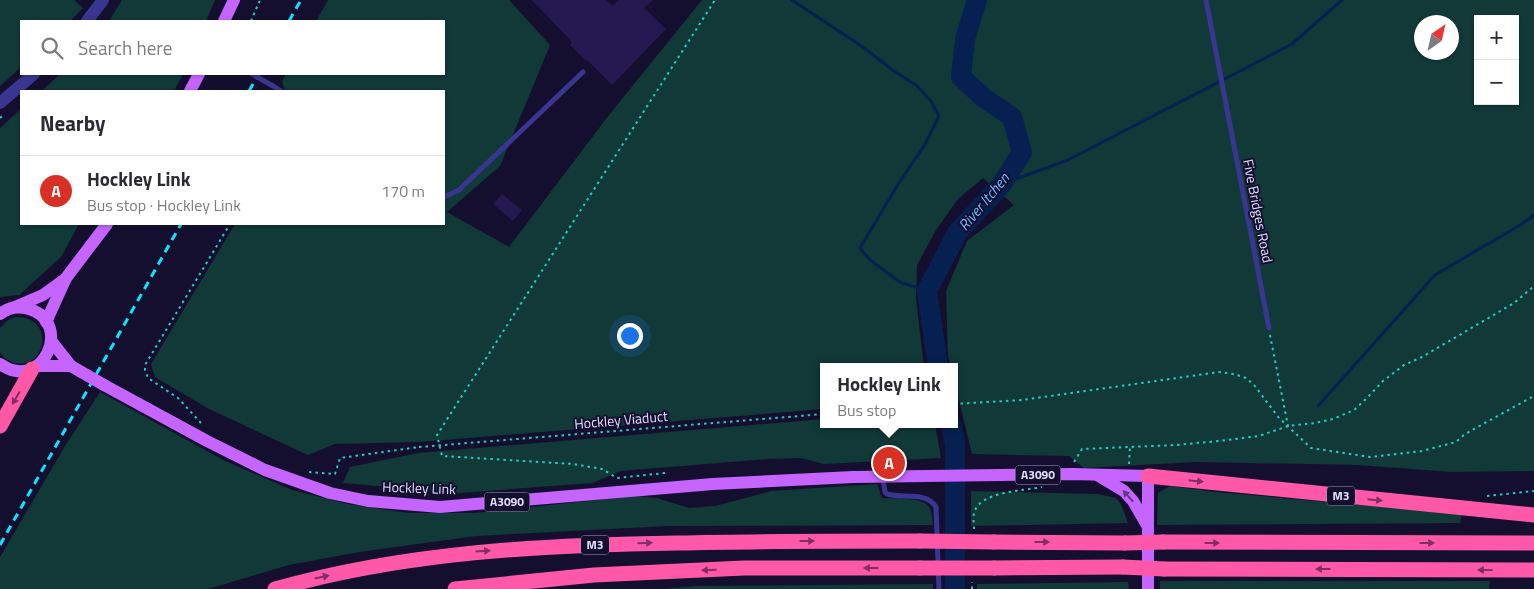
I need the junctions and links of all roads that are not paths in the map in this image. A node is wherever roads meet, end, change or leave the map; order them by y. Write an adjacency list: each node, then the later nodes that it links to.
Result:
1 (103, 0): 4 (street)
2 (234, 0): 5 (main road)
3 (1206, 0): 19 (lane, Five Bridges Road)
4 (88, 20)
5 (224, 20)
6 (582, 72): 13 (lane)
7 (33, 75): 12 (street)
8 (198, 75): 10 (main road)
9 (254, 75): 11 (lane, bridge)
10 (190, 90)
11 (279, 90)
12 (0, 103)
13 (445, 197)
14 (106, 225): 15 (main road)
15 (66, 278): 16 (main road); 18 (main road)
16 (15, 307): 17 (main road); 18 (main road)
17 (0, 313)
18 (46, 322): 20 (main road)
19 (1269, 328)
20 (52, 342): 22 (main road, Hockley Link / A3090); 23 (main road)
21 (0, 364): 23 (main road, Hockley Link)
22 (71, 366): 23 (main road, Hockley Link / A3090); 26 (main road, Hockley Link / A3090, bridge)
23 (35, 367): 24 (highway, one-way to 24)
24 (0, 426)
25 (1097, 475): 26 (main road, Hockley Link / A3090); 27 (main road, Hockley Link / A3090); 29 (main road, one-way to 25)
26 (882, 476): 34 (lane)
27 (1148, 476): 28 (highway, M3, one-way to 28); 29 (main road)
28 (1534, 515)
29 (1148, 528): 35 (main road)
30 (1534, 543): 32 (highway, M3, one-way to 30, bridge)
31 (1534, 570): 33 (highway, M3, one-way to 33, bridge)
32 (275, 589)
33 (454, 589)
34 (940, 589)
35 (1148, 589)

